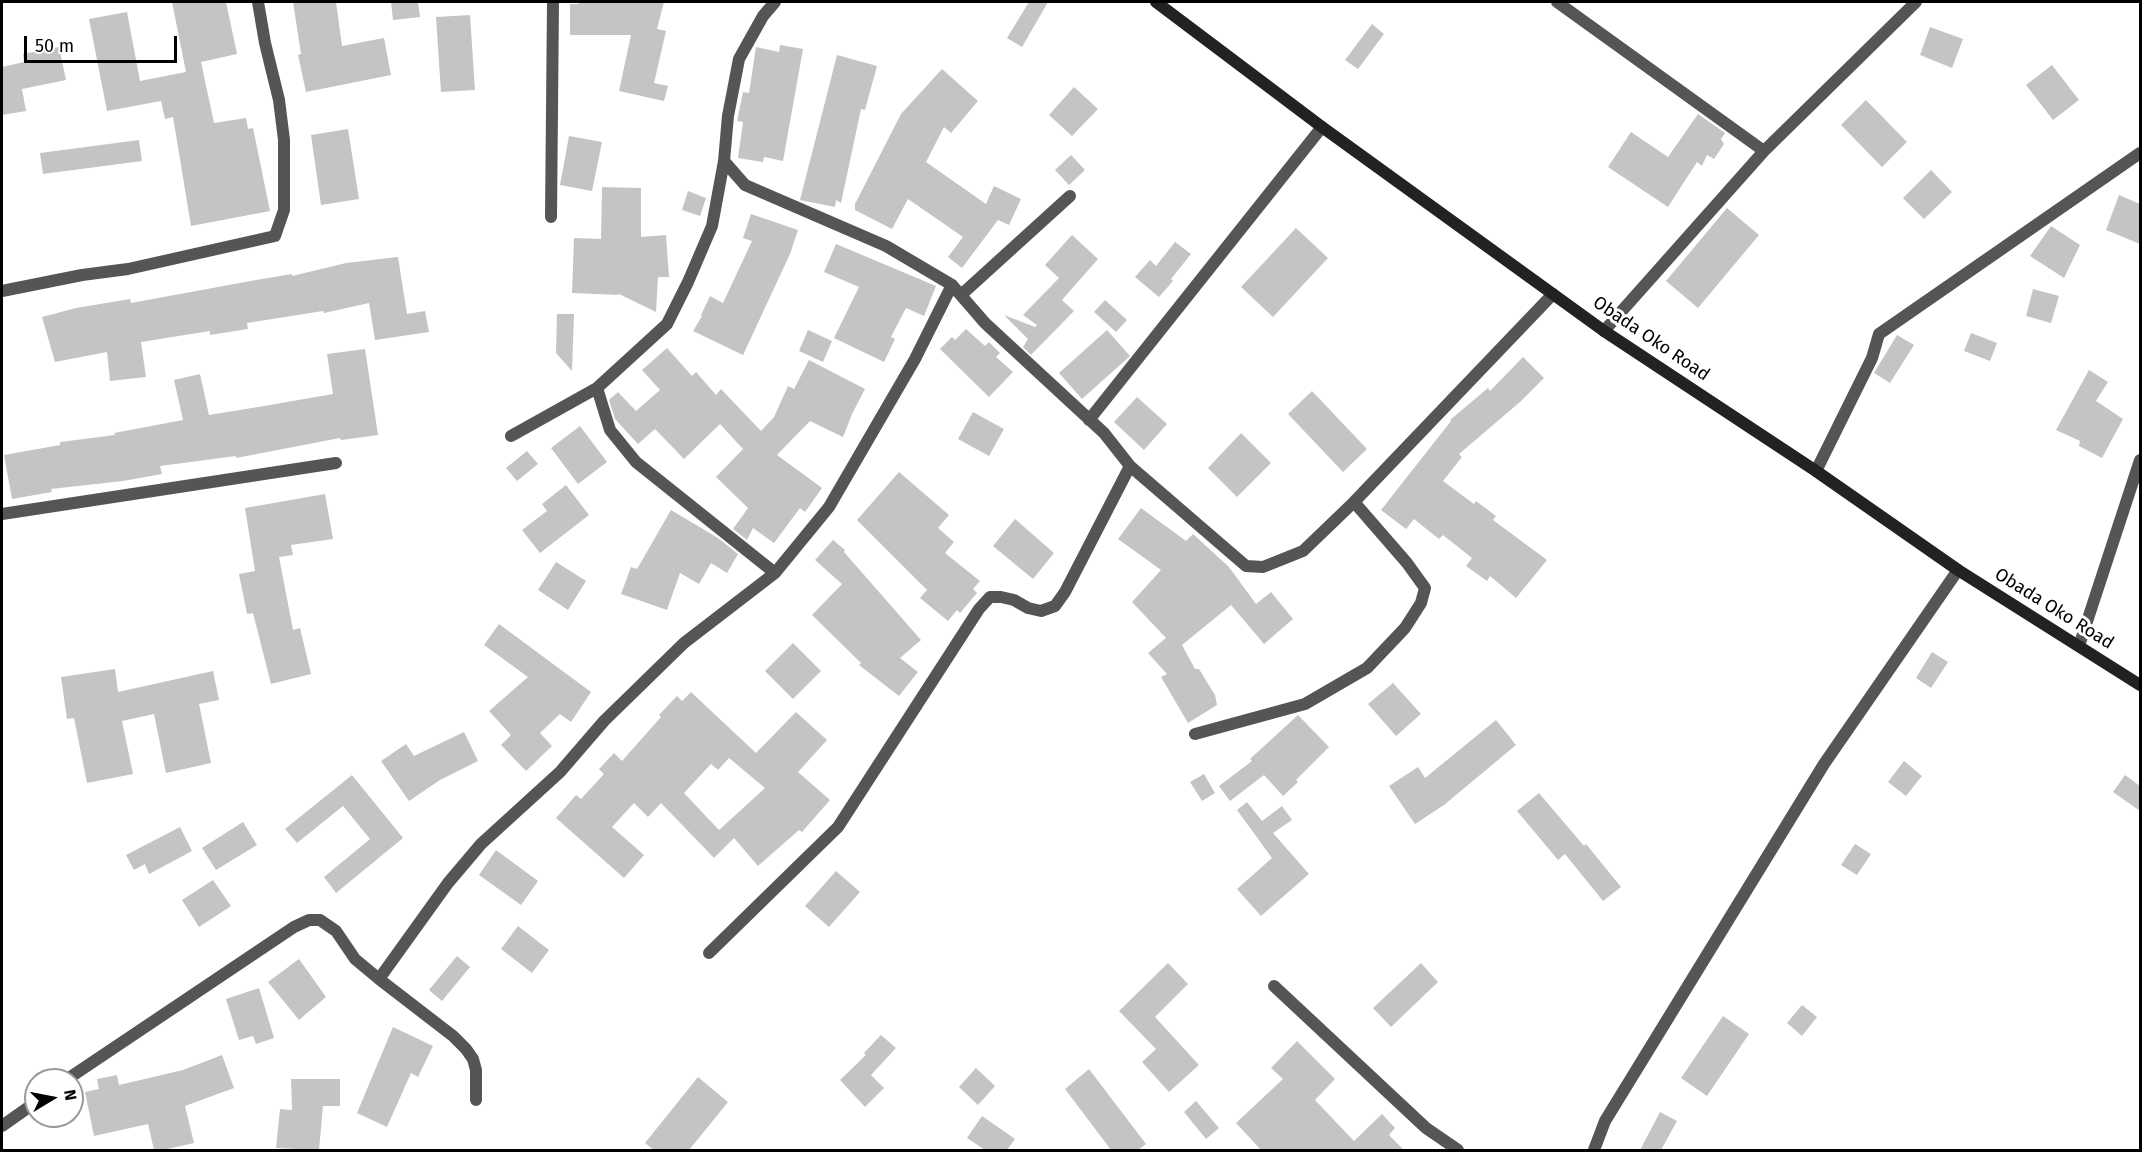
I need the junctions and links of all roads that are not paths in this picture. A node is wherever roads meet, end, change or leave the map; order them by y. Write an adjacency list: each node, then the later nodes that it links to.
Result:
1 (258, 2): 14 (street)
2 (553, 2): 12 (street)
3 (775, 2): 10 (street)
4 (1156, 2): 7 (main road, Obada Oko Road)
5 (1557, 2): 8 (street)
6 (1916, 2): 8 (street)
7 (1322, 127): 15 (main road, Obada Oko Road); 19 (street)
8 (1764, 151): 17 (street)
9 (2140, 153): 24 (street)
10 (723, 161): 13 (street); 18 (street)
11 (1070, 196): 16 (street)
12 (551, 217)
13 (952, 285): 16 (street); 28 (street)
14 (2, 291)
15 (1553, 294): 17 (main road, Obada Oko Road); 25 (street)
16 (961, 295): 19 (street)
17 (1604, 331): 24 (main road, Obada Oko Road)
18 (597, 388): 20 (street); 28 (street)
19 (1089, 420): 23 (street)
20 (511, 436)
21 (2140, 460): 29 (street)
22 (336, 464): 26 (street)
23 (1130, 466): 25 (street); 32 (street)
24 (1816, 471): 27 (main road, Obada Oko Road)
25 (1354, 502): 31 (street)
26 (2, 514)
27 (1958, 570): 29 (main road, Obada Oko Road); 40 (street)
28 (775, 573): 33 (street)
29 (2079, 646): 30 (main road, Obada Oko Road)
30 (2140, 685)
31 (1195, 734)
32 (709, 953)
33 (379, 979): 35 (street); 36 (street)
34 (1274, 986): 39 (street)
35 (84, 1068)
36 (476, 1100)
37 (24, 1110): 38 (street)
38 (2, 1126)
39 (1458, 1150)
40 (1594, 1150)

